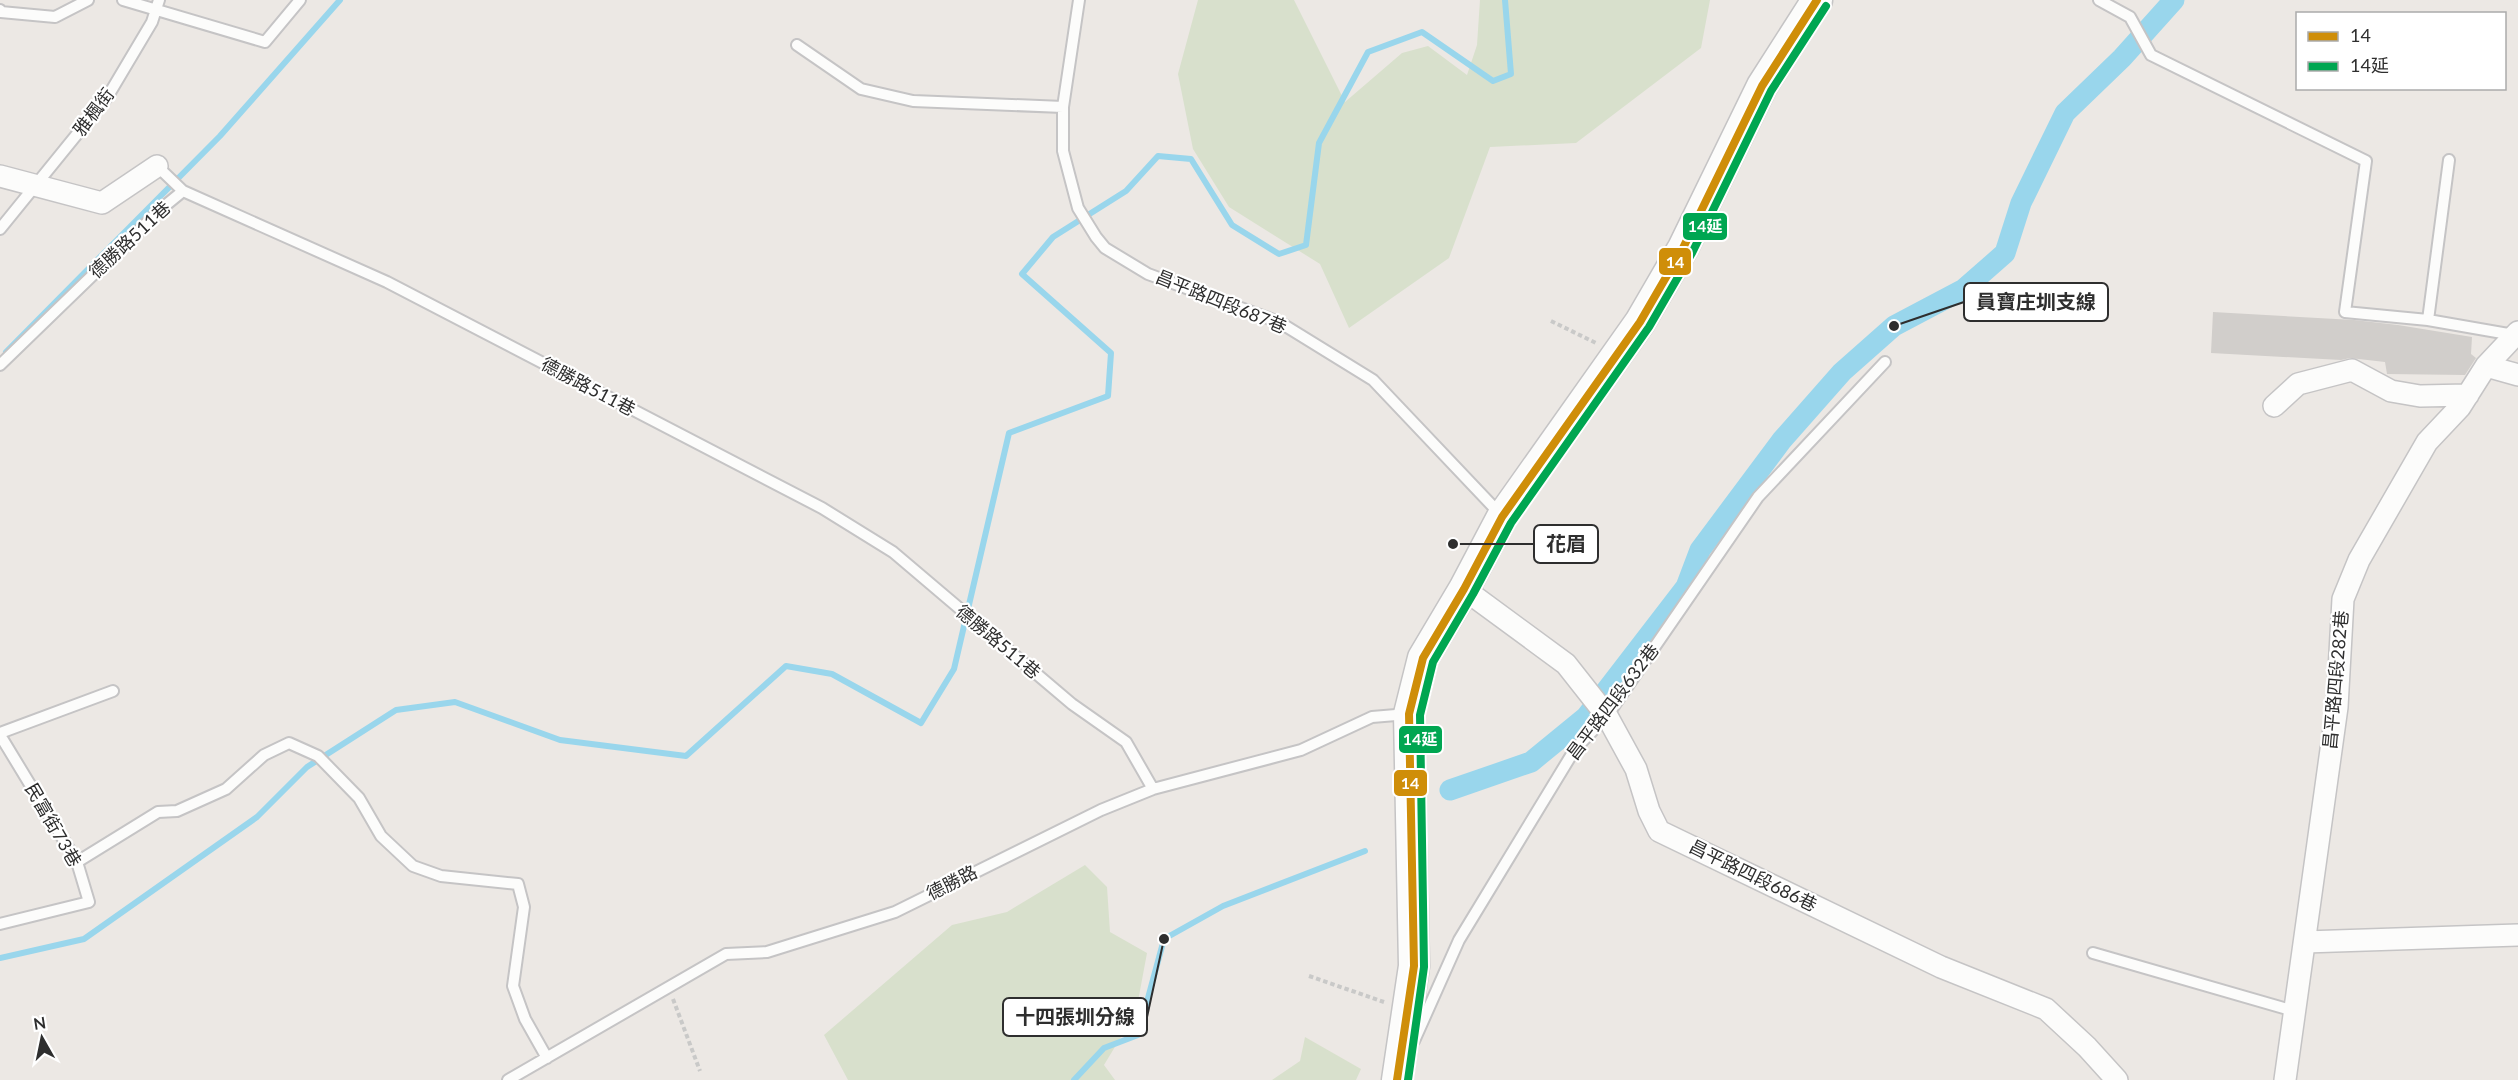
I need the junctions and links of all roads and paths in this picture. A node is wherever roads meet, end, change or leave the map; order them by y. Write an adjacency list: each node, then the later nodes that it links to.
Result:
1 (88, 0): 8 (lane)
2 (123, 0): 7 (lane)
3 (300, 0): 7 (lane)
4 (1079, 0): 10 (lane)
5 (1817, 0): 20 (street)
6 (2102, 2): 17 (lane)
7 (157, 5): 14 (lane, 雅楓街)
8 (0, 12)
9 (797, 45): 10 (lane)
10 (1063, 107): 27 (lane, 昌平路四段687巷)
11 (2449, 160): 17 (lane)
12 (157, 166): 14 (street); 15 (lane)
13 (0, 176): 14 (street)
14 (35, 186): 16 (lane, 雅楓街)
15 (183, 191): 22 (lane, 德勝路511巷); 33 (lane, 德勝路511巷)
16 (0, 229)
17 (2428, 320): 19 (lane)
18 (1551, 321): 20 (path)
19 (2516, 333): 23 (street, 昌平路四段282巷)
20 (1618, 354): 27 (street)
21 (1885, 362): 31 (lane, 昌平路四段632巷)
22 (0, 364)
23 (2486, 366): 24 (street); 25 (street, 昌平路四段282巷)
24 (2518, 375)
25 (2468, 395): 26 (street); 37 (street, 昌平路四段282巷)
26 (2274, 406)
27 (1502, 517): 28 (street)
28 (1464, 589): 30 (street); 31 (street, 昌平路四段686巷)
29 (113, 691): 32 (lane)
30 (1408, 714): 33 (lane, 德勝路); 41 (street)
31 (1607, 716): 46 (lane, 昌平路四段632巷); 47 (street, 昌平路四段686巷)
32 (0, 734): 34 (lane, 民富街73巷)
33 (1154, 789): 40 (lane, 德勝路)
34 (77, 862): 35 (lane, 民富街73巷); 43 (lane)
35 (0, 924)
36 (2518, 935): 37 (street)
37 (2305, 942): 42 (street, 昌平路四段282巷)
38 (2093, 953): 42 (lane)
39 (1309, 976): 41 (path)
40 (669, 987): 43 (lane, 德勝路); 44 (path)
41 (1407, 1010): 46 (street)
42 (2294, 1011): 48 (street, 昌平路四段282巷)
43 (547, 1058): 45 (lane, 德勝路)
44 (700, 1071)
45 (508, 1080)
46 (1397, 1080)
47 (2117, 1080)
48 (2285, 1080)

